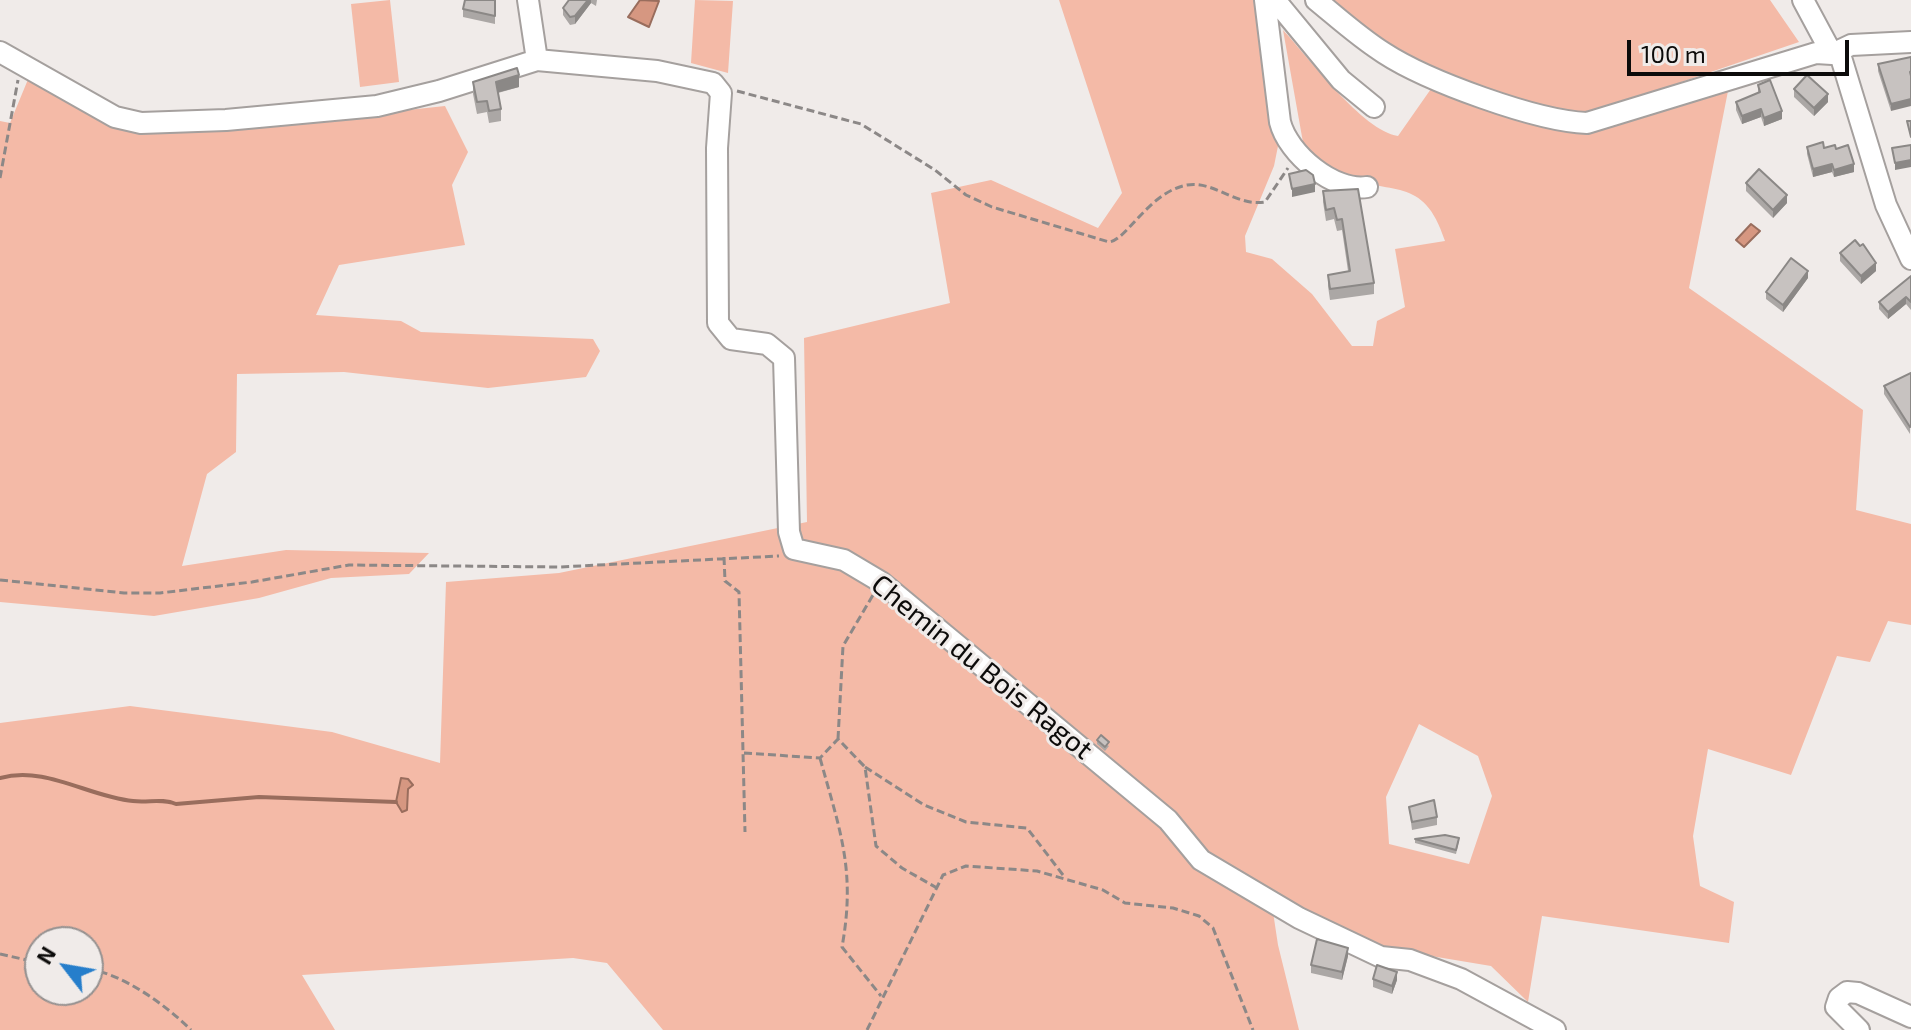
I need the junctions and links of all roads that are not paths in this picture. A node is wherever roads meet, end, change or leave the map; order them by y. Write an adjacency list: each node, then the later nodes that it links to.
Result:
1 (528, 0): 9 (street)
2 (1265, 0): 11 (street)
3 (1275, 0): 10 (street)
4 (1316, 0): 8 (street)
5 (1803, 0): 8 (street)
6 (1911, 42): 8 (street)
7 (0, 52): 9 (street)
8 (1835, 52): 12 (street)
9 (537, 60): 14 (street, Chemin du Bois Ragot)
10 (1374, 107)
11 (1367, 187)
12 (1911, 259)
13 (1911, 1017): 15 (street)
14 (1555, 1030)
15 (1859, 1030)

